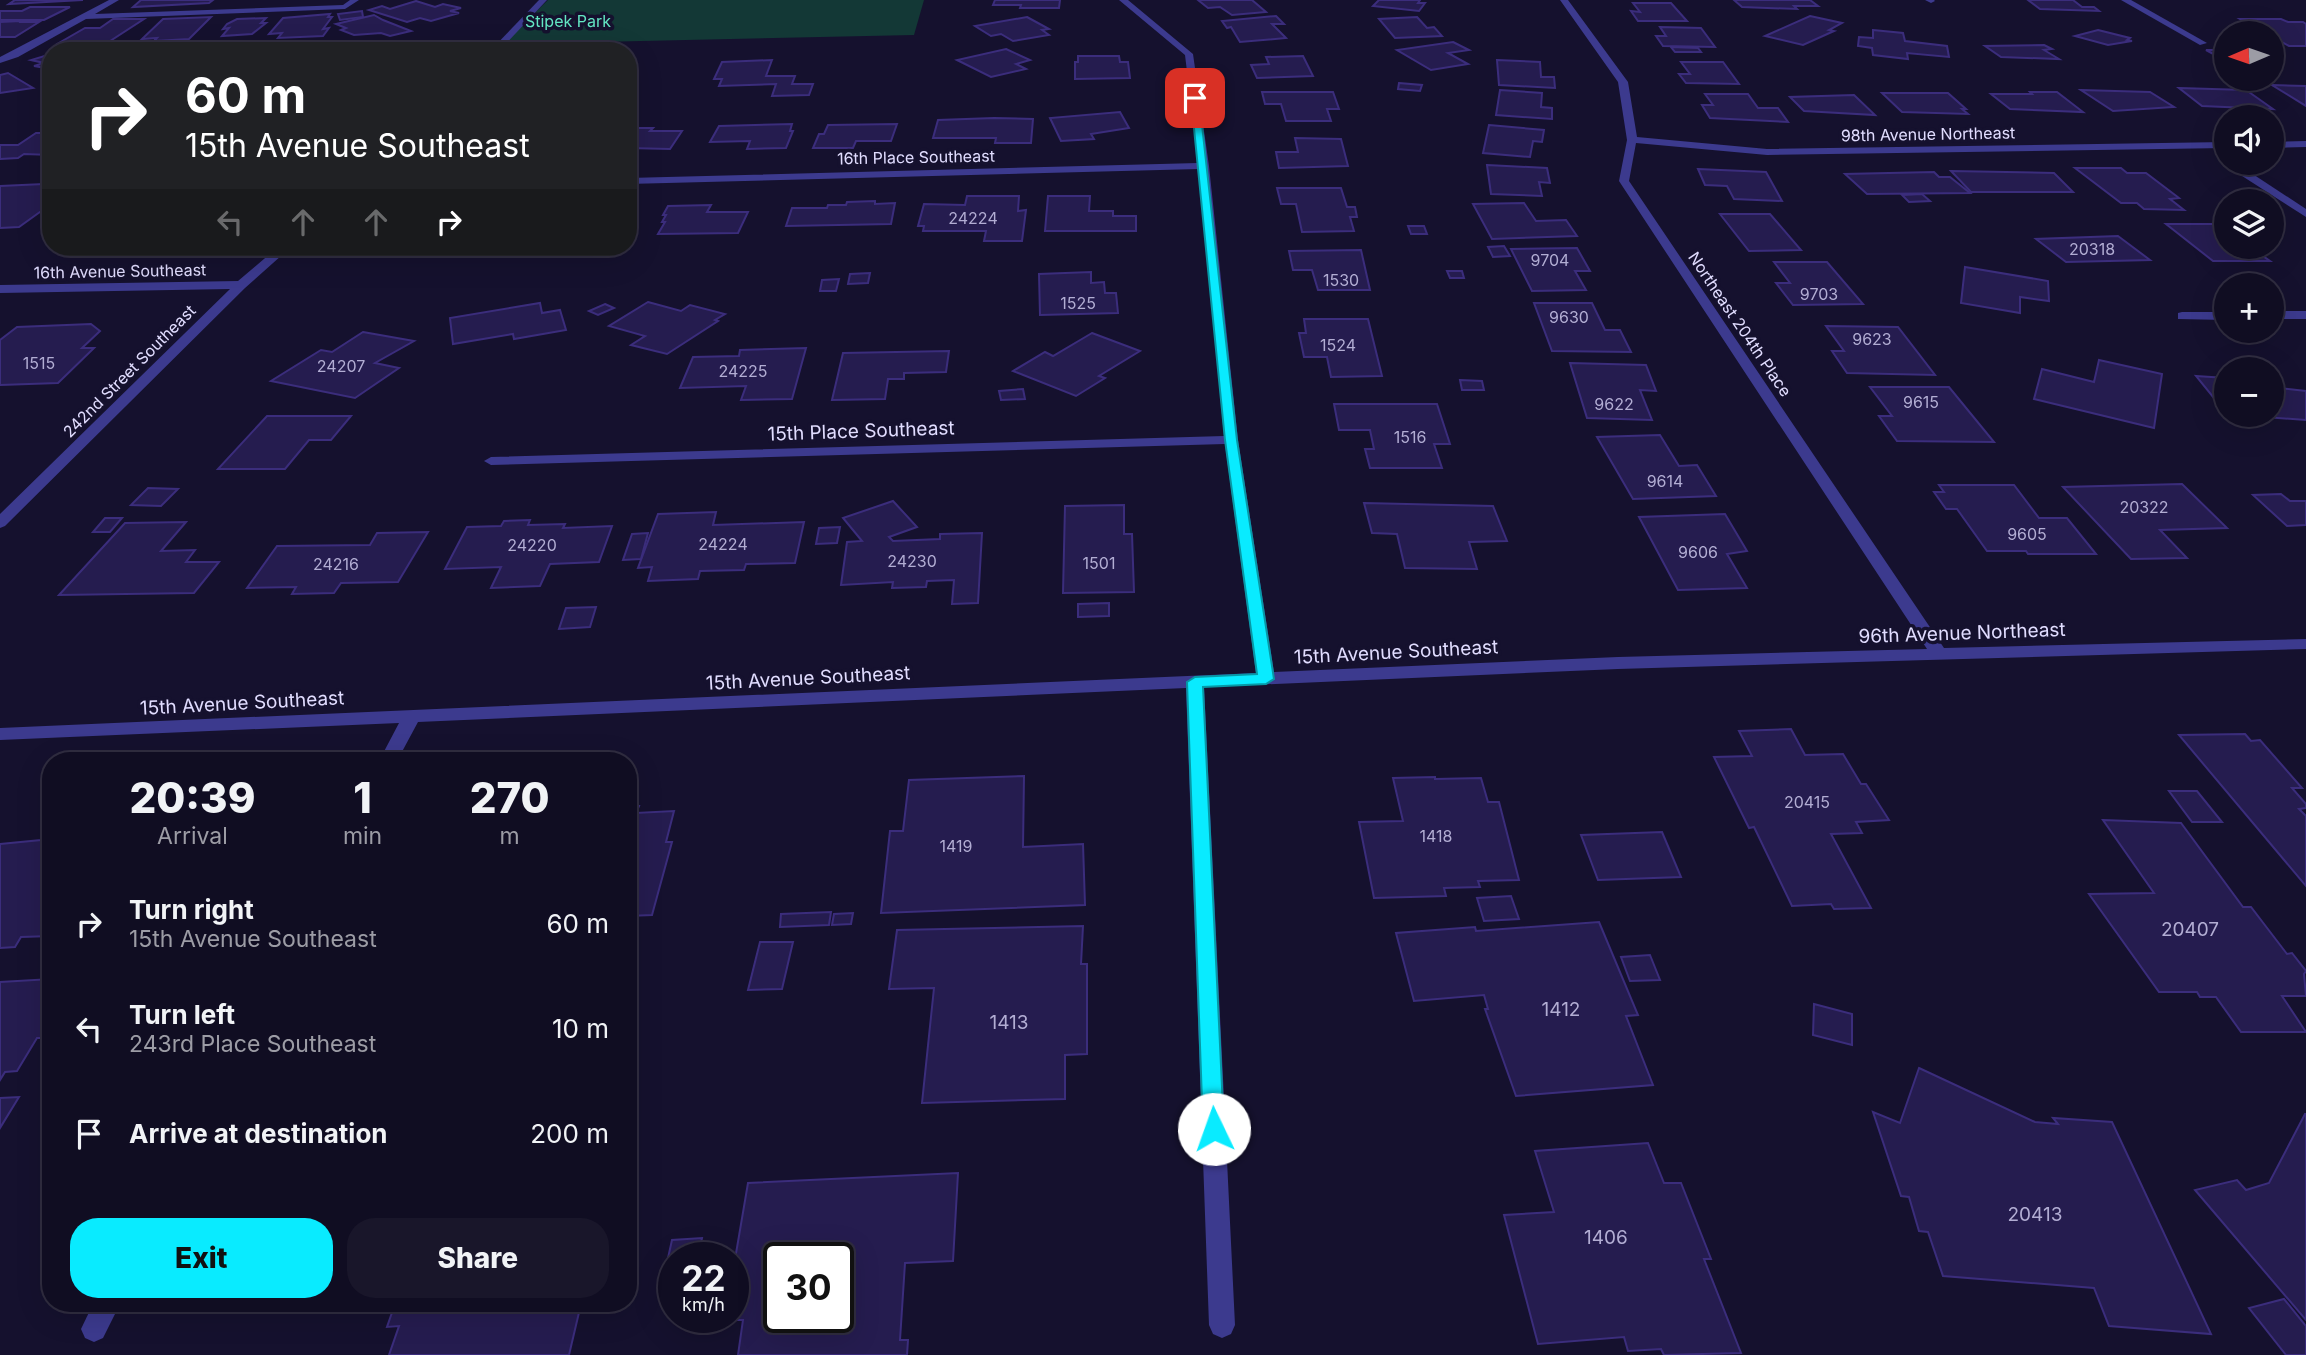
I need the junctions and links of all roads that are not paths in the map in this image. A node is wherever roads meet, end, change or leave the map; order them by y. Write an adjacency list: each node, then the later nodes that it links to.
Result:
1 (115, 0): 7 (street)
2 (355, 0): 7 (street)
3 (543, 0): 8 (street)
4 (1123, 0): 17 (street)
5 (1564, 0): 11 (street, Northeast 204th Place)
6 (2125, 0): 9 (street)
7 (85, 17): 10 (street)
8 (503, 42)
9 (2203, 43)
10 (0, 60)
11 (1632, 140): 13 (street, 98th Avenue Northeast); 32 (street, Northeast 204th Place)
12 (2306, 144): 15 (street)
13 (2203, 145): 14 (street, 98th Avenue Northeast); 16 (street)
14 (2214, 145)
15 (2284, 145)
16 (2214, 153)
17 (1204, 166): 19 (street, 16th Place Southeast); 28 (street)
18 (2247, 175): 20 (street)
19 (637, 181)
20 (2306, 214)
21 (275, 256): 22 (street, 242nd Street Southeast)
22 (242, 285): 23 (street, 16th Avenue Southeast); 30 (street, 242nd Street Southeast)
23 (0, 289)
24 (2284, 315): 25 (street)
25 (2306, 315)
26 (2182, 316): 27 (street)
27 (2214, 316)
28 (1231, 440): 29 (street, 15th Place Southeast); 34 (street)
29 (491, 461)
30 (0, 523)
31 (2306, 644): 32 (street, 96th Avenue Northeast)
32 (1939, 654): 33 (street, 96th Avenue Northeast)
33 (1618, 663): 34 (street, 15th Avenue Southeast)
34 (1266, 679): 35 (street, 15th Avenue Southeast)
35 (1195, 682): 36 (street, 15th Avenue Southeast); 40 (street)
36 (412, 716): 37 (street, 15th Avenue Southeast); 38 (street)
37 (0, 734)
38 (393, 752)
39 (103, 1312): 41 (street)
40 (1222, 1325)
41 (94, 1329)

